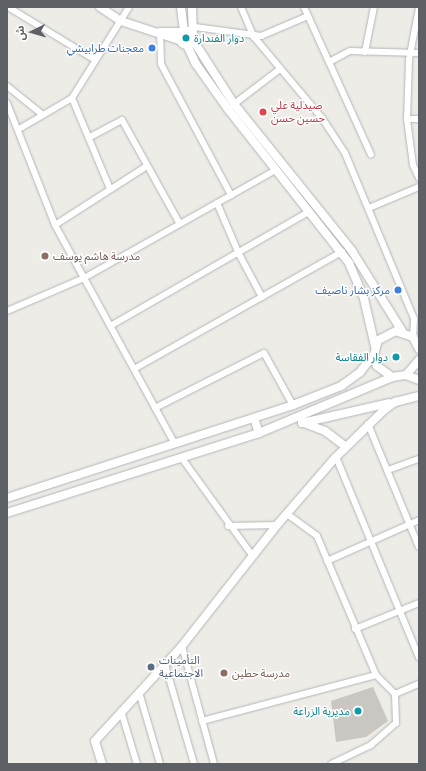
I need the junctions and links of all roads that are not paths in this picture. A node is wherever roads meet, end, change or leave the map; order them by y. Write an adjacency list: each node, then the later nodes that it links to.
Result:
1 (8, 7): 20 (street)
2 (100, 7): 11 (main road)
3 (129, 7): 11 (street)
4 (181, 7): 12 (main road)
5 (192, 7): 14 (main road)
6 (241, 7): 15 (street)
7 (304, 7): 10 (street)
8 (374, 7): 17 (street)
9 (419, 8): 18 (street)
10 (308, 16): 15 (street); 21 (street)
11 (121, 21): 13 (main road); 20 (street)
12 (184, 31): 13 (main road); 14 (main road); 16 (main road)
13 (160, 32): 16 (main road); 38 (street)
14 (192, 37): 15 (street); 16 (main road); 26 (main road); 34 (main road)
15 (254, 37): 22 (street)
16 (179, 40)
17 (365, 52): 18 (street); 21 (street)
18 (411, 52): 19 (street); 28 (street)
19 (419, 53)
20 (95, 60): 24 (street)
21 (331, 61): 32 (street)
22 (280, 69): 26 (street); 40 (street)
23 (7, 86): 27 (street)
24 (72, 98): 27 (street); 31 (street)
25 (7, 103): 30 (street)
26 (234, 104): 50 (main road)
27 (43, 115): 30 (street)
28 (407, 119): 29 (street); 35 (street)
29 (419, 119)
30 (19, 129): 43 (street)
31 (90, 137): 33 (street); 37 (street)
32 (372, 155)
33 (147, 166): 37 (street); 42 (street)
34 (276, 170): 38 (street); 41 (main road)
35 (419, 178)
36 (419, 187): 40 (street)
37 (110, 189): 43 (street)
38 (232, 195): 39 (street)
39 (218, 203): 42 (street); 45 (street)
40 (369, 208): 51 (street)
41 (310, 211): 44 (main road); 45 (street)
42 (180, 224): 46 (street)
43 (55, 225): 46 (street)
44 (342, 252): 47 (street); 52 (main road)
45 (239, 254): 47 (street); 49 (street)
46 (84, 278): 48 (street); 49 (street)
47 (262, 297): 56 (street)
48 (7, 311)
49 (112, 325): 56 (street)
50 (402, 331): 51 (main road); 52 (main road)
51 (416, 338): 53 (main road)
52 (375, 346): 54 (main road)
53 (419, 349)
54 (374, 355): 58 (main road); 62 (main road)
55 (419, 360): 57 (main road)
56 (134, 369): 63 (street)
57 (406, 375): 58 (main road); 59 (main road)
58 (392, 377): 65 (main road)
59 (419, 380)
60 (419, 396): 61 (main road)
61 (396, 402): 66 (main road); 67 (main road)
62 (293, 406): 63 (street); 64 (main road)
63 (155, 408): 69 (street)
64 (254, 418): 68 (main road); 69 (main road)
65 (290, 422): 66 (main road); 68 (main road)
66 (302, 423): 70 (main road)
67 (368, 424): 70 (main road); 74 (street)
68 (259, 434): 71 (main road)
69 (174, 442): 75 (main road)
70 (346, 447): 72 (main road)
71 (181, 457): 76 (main road); 81 (street)
72 (336, 457): 77 (main road); 82 (street)
73 (419, 459): 74 (street)
74 (388, 470): 79 (street)
75 (7, 498)
76 (7, 513)
77 (287, 514): 80 (main road); 85 (street)
78 (419, 520): 79 (street)
79 (410, 524): 82 (street); 83 (street)
80 (277, 525): 81 (street); 84 (main road)
81 (228, 526): 84 (street)
82 (371, 541): 85 (street); 87 (street)
83 (419, 547)
84 (252, 555): 89 (main road)
85 (327, 561): 88 (street)
86 (419, 603): 87 (street)
87 (400, 611): 88 (street); 90 (street)
88 (355, 629): 92 (street)
89 (182, 646): 91 (main road); 97 (street)
90 (419, 657)
91 (165, 664): 94 (main road); 101 (street)
92 (376, 675): 95 (street); 97 (street)
93 (419, 684): 95 (street)
94 (139, 692): 96 (main road); 100 (street)
95 (395, 694): 103 (street)
96 (121, 711): 98 (main road); 99 (street)
97 (202, 721): 102 (street)
98 (102, 764)
99 (137, 764)
100 (160, 764)
101 (194, 764)
102 (214, 764)
103 (332, 764)

